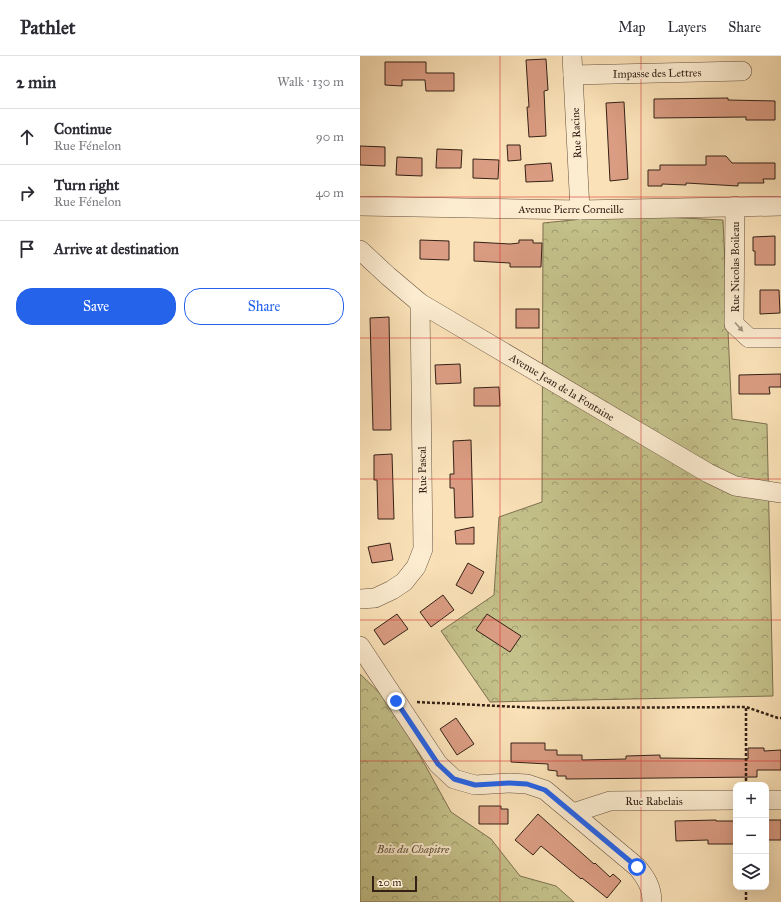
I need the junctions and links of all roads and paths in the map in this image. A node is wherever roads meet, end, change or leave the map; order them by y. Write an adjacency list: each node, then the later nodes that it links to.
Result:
1 (572, 56): 3 (street, Rue Racine)
2 (742, 72): 3 (street, Impasse des Lettres)
3 (573, 75): 7 (street, Rue Racine)
4 (360, 206): 7 (street, Avenue Pierre Corneille)
5 (735, 206): 6 (street, Avenue Pierre Corneille); 7 (street, Avenue Pierre Corneille); 10 (street, Rue Nicolas Boileau, one-way to 10)
6 (781, 206)
7 (580, 210)
8 (360, 250): 9 (street, Avenue Jean de la Fontaine)
9 (420, 303): 11 (street, Avenue Jean de la Fontaine); 12 (street, Rue Pascal)
10 (781, 338)
11 (781, 493)
12 (360, 599)
13 (360, 646): 14 (street)
14 (396, 701): 15 (path); 21 (street)
15 (746, 707): 16 (path); 17 (path)
16 (781, 718)
17 (746, 782)
18 (733, 800): 21 (street, Rue Rabelais)
19 (769, 800): 20 (street)
20 (781, 800)
21 (573, 813): 23 (street)
22 (746, 890): 24 (path)
23 (652, 902)
24 (746, 902)

